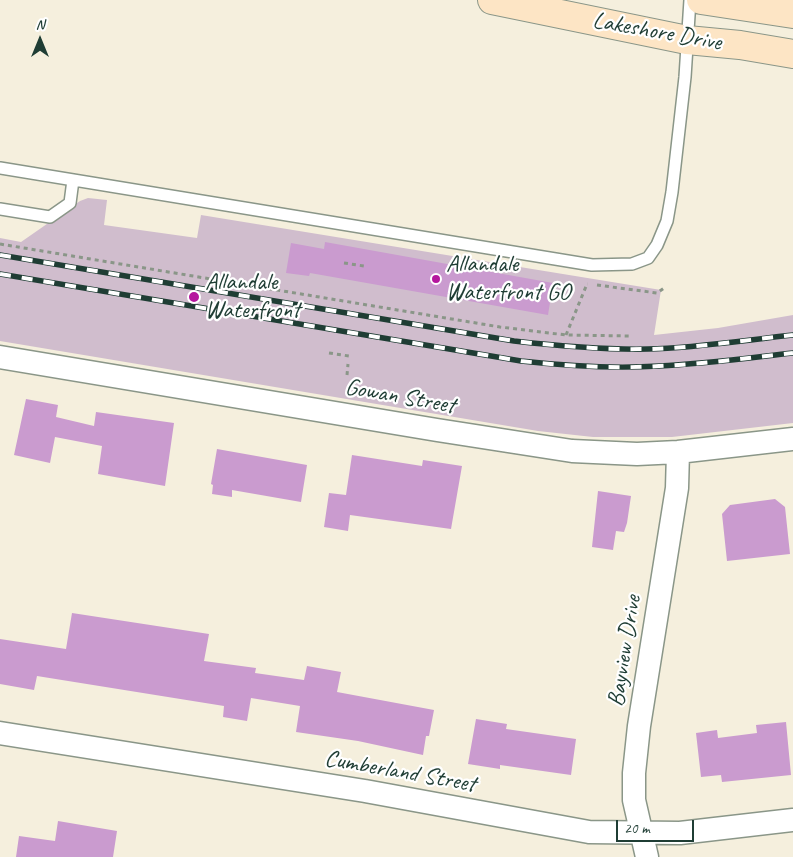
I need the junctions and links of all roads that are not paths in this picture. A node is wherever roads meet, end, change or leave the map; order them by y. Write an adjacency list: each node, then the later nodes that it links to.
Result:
1 (492, 0): 5 (main road, Lakeshore Drive)
2 (690, 0): 5 (lane)
3 (701, 0): 4 (main road, Lakeshore Drive)
4 (793, 14)
5 (687, 40): 6 (main road, Lakeshore Drive); 8 (lane)
6 (793, 54)
7 (0, 168): 8 (lane)
8 (73, 180): 9 (lane)
9 (0, 209)
10 (0, 357): 12 (street, Gowan Street)
11 (793, 439): 12 (street, Gowan Street)
12 (678, 452): 15 (street, Bayview Drive)
13 (0, 732): 15 (street, Cumberland Street)
14 (793, 820): 15 (street, Cumberland Street)
15 (641, 833): 16 (street, Bayview Drive)
16 (647, 857)

